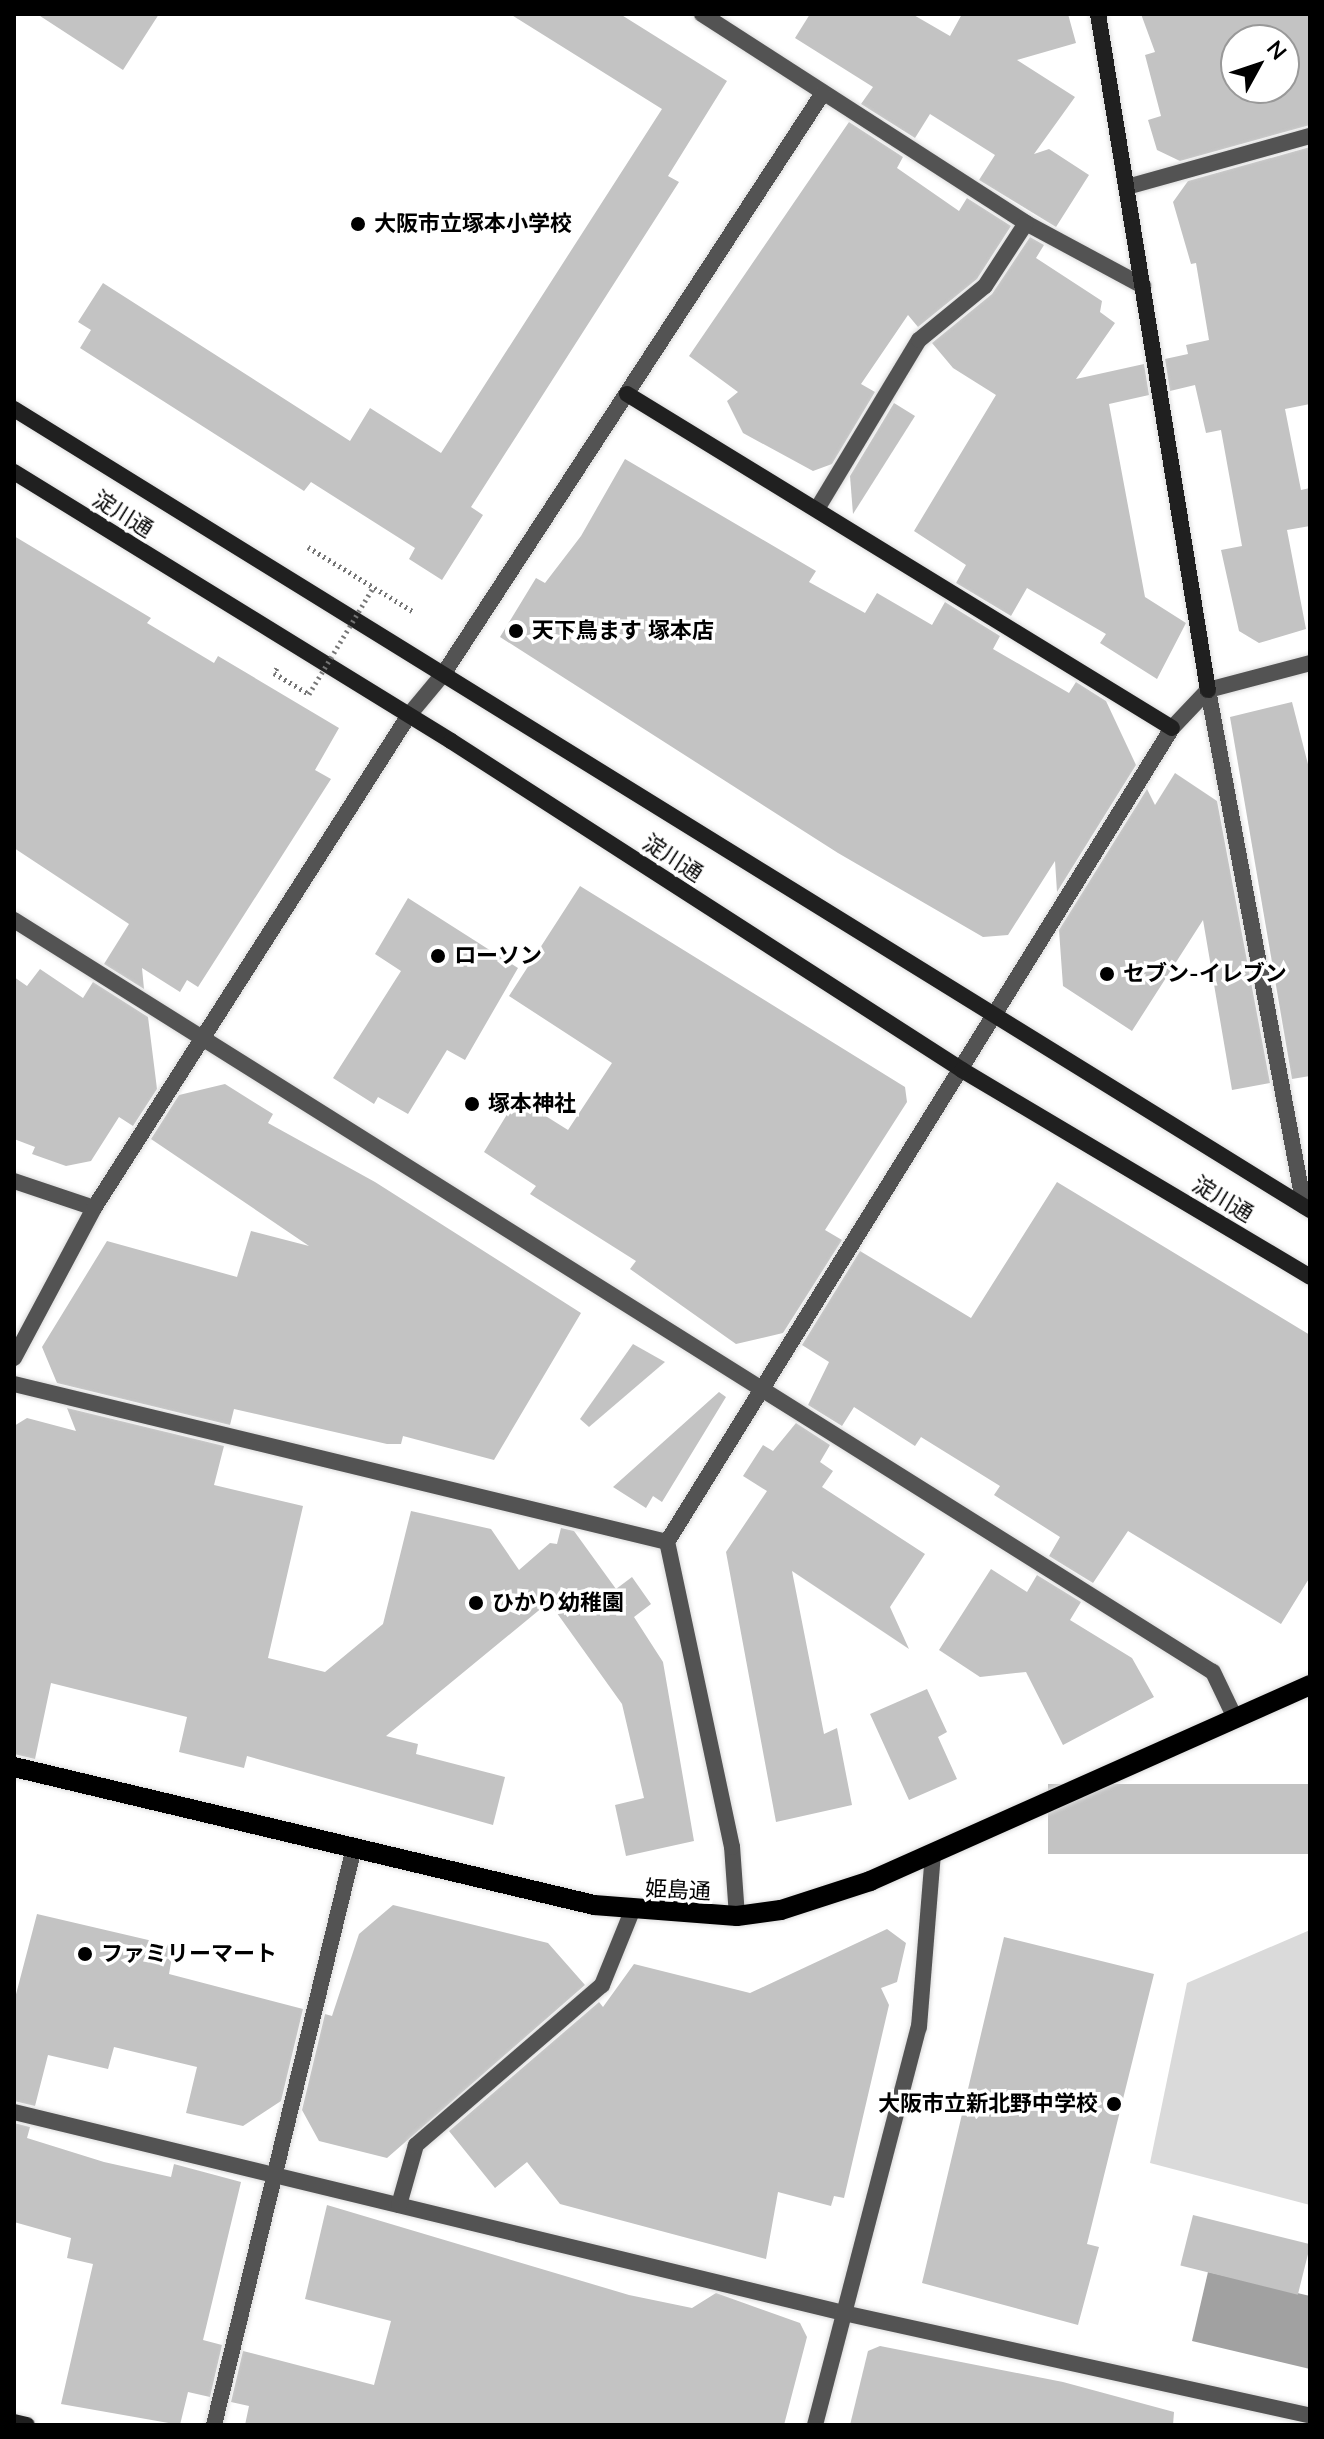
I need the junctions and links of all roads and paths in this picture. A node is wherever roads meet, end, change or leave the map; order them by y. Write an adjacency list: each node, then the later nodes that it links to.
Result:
1 (702, 14): 3 (street)
2 (1098, 14): 6 (street)
3 (724, 20): 4 (street)
4 (823, 93): 7 (street); 9 (street)
5 (1310, 136): 6 (street)
6 (1127, 187): 8 (street)
7 (1026, 223): 8 (street); 12 (street)
8 (1143, 286): 18 (street)
9 (627, 394): 12 (street); 17 (street)
10 (14, 409): 17 (street, 淀川通)
11 (14, 472): 20 (street, 淀川通)
12 (817, 509): 21 (street)
13 (308, 547): 14 (path)
14 (373, 588): 15 (path); 19 (path, bridge)
15 (414, 612)
16 (1310, 663): 18 (street)
17 (444, 673): 20 (street); 23 (street, 淀川通)
18 (1208, 690): 21 (street); 28 (street)
19 (309, 694)
20 (409, 715): 24 (street); 25 (street, 淀川通)
21 (1172, 728): 23 (street)
22 (14, 920): 24 (street)
23 (993, 1016): 25 (street); 28 (street, 淀川通)
24 (204, 1041): 27 (street); 32 (street)
25 (962, 1070): 29 (street, 淀川通); 32 (street)
26 (14, 1181): 27 (street)
27 (94, 1208): 30 (street)
28 (1307, 1208)
29 (1310, 1277)
30 (14, 1358)
31 (14, 1384): 33 (street)
32 (761, 1386): 33 (street); 35 (street)
33 (667, 1542): 40 (street)
34 (1310, 1685): 35 (main road, 姫島通)
35 (1235, 1718): 38 (main road, 姫島通)
36 (14, 1767): 37 (main road, 姫島通)
37 (354, 1847): 39 (main road, 姫島通); 42 (street)
38 (933, 1854): 40 (main road, 姫島通); 44 (street)
39 (632, 1911): 40 (main road, 姫島通); 43 (street)
40 (737, 1916)
41 (14, 2112): 42 (street)
42 (271, 2174): 43 (street); 48 (street)
43 (399, 2205): 44 (street)
44 (848, 2314): 45 (street); 49 (street)
45 (1310, 2416)
46 (14, 2422): 47 (street)
47 (27, 2425)
48 (214, 2425)
49 (815, 2425)

